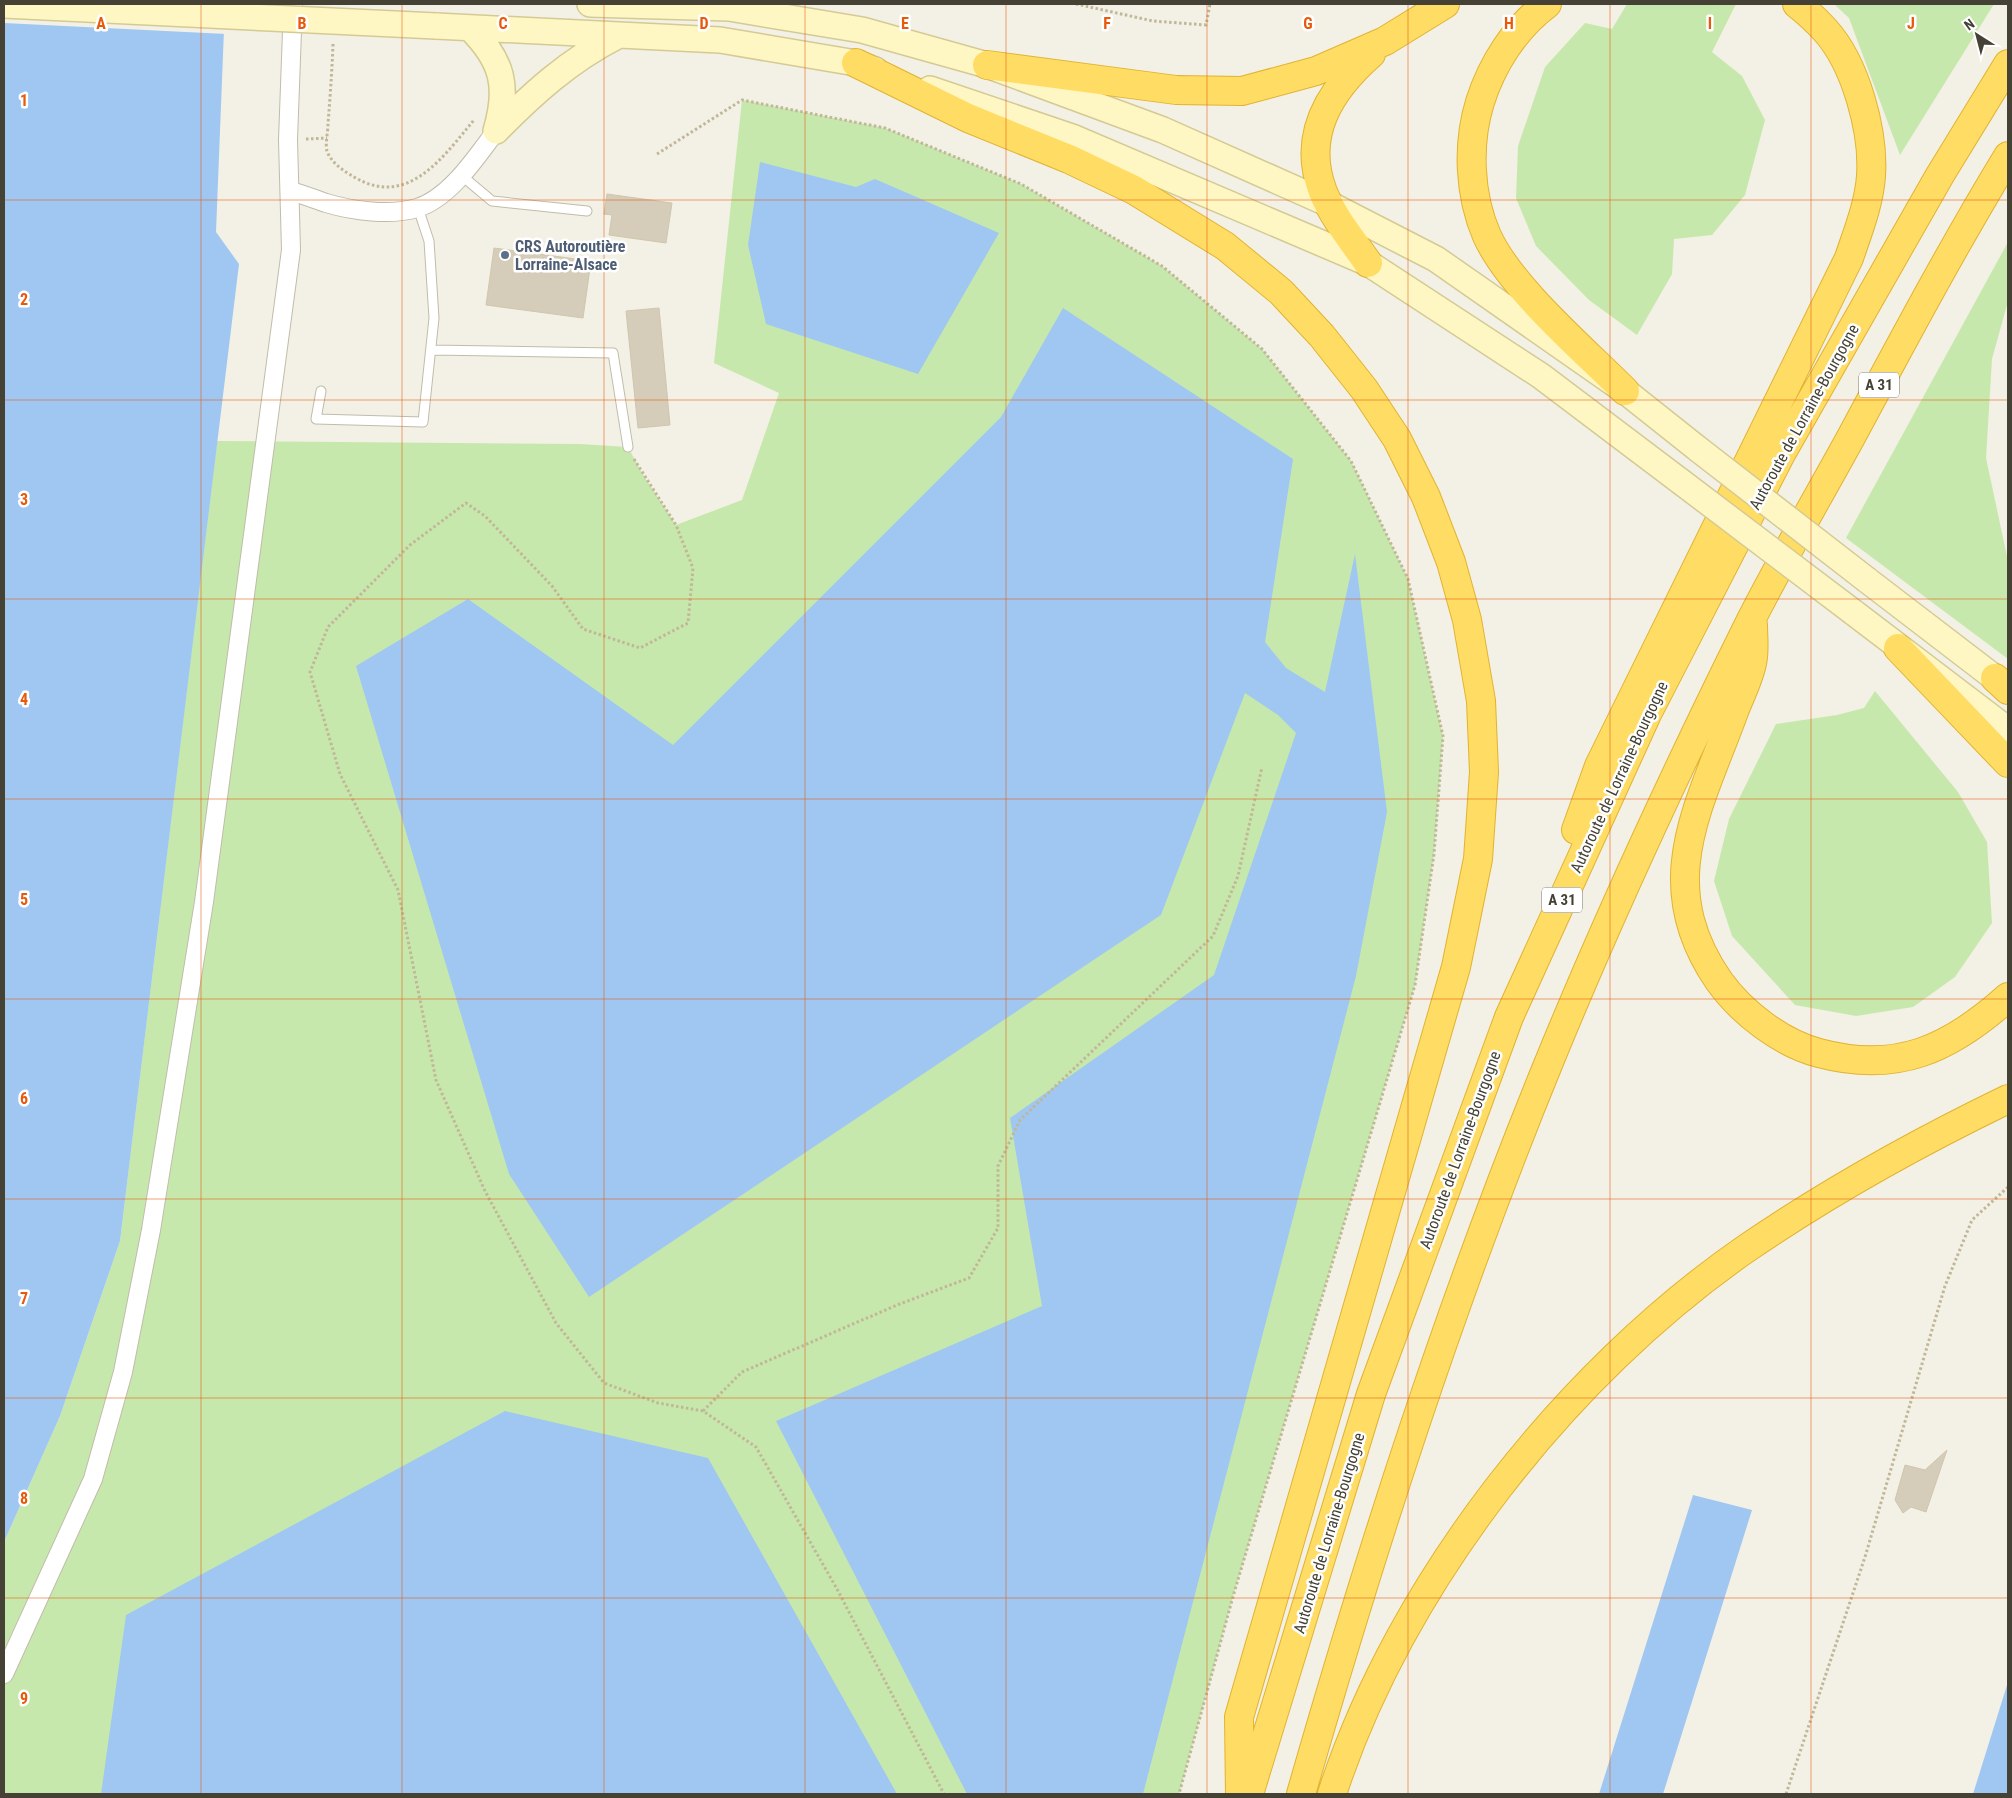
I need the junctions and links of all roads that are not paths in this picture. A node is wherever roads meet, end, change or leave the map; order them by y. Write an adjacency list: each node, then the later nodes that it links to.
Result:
1 (294, 4): 18 (street)
2 (590, 4): 8 (main road)
3 (705, 4): 8 (main road)
4 (1446, 4): 11 (highway)
5 (1548, 4): 25 (highway)
6 (1797, 4): 33 (highway)
7 (4, 5): 9 (main road, bridge)
8 (729, 8): 14 (main road)
9 (470, 28): 10 (main road); 15 (main road)
10 (617, 36): 12 (main road); 15 (main road)
11 (1385, 41): 14 (highway); 19 (highway)
12 (856, 63): 22 (main road); 36 (highway)
13 (2008, 64): 33 (highway, Autoroute de Lorraine-Bourgogne / A 31)
14 (987, 65): 19 (main road)
15 (486, 124): 17 (street)
16 (2008, 156): 27 (highway, A 31)
17 (461, 176): 20 (street); 21 (lane)
18 (290, 191): 20 (street); 35 (street)
19 (1329, 204): 22 (highway); 25 (main road)
20 (418, 208): 23 (lane)
21 (587, 211)
22 (1368, 263): 28 (main road, bridge)
23 (432, 350): 24 (lane); 26 (lane)
24 (321, 391)
25 (1625, 391): 29 (main road, bridge)
26 (628, 447)
27 (1753, 617): 32 (highway); 38 (highway, A 31)
28 (1898, 648): 30 (main road); 31 (highway)
29 (2004, 685)
30 (2008, 730)
31 (2008, 763)
32 (2008, 998)
33 (1508, 1017): 37 (highway, Autoroute de Lorraine-Bourgogne / A 31)
34 (2008, 1099): 39 (highway)
35 (4, 1674)
36 (1240, 1794)
37 (1249, 1794)
38 (1300, 1794)
39 (1332, 1794)

